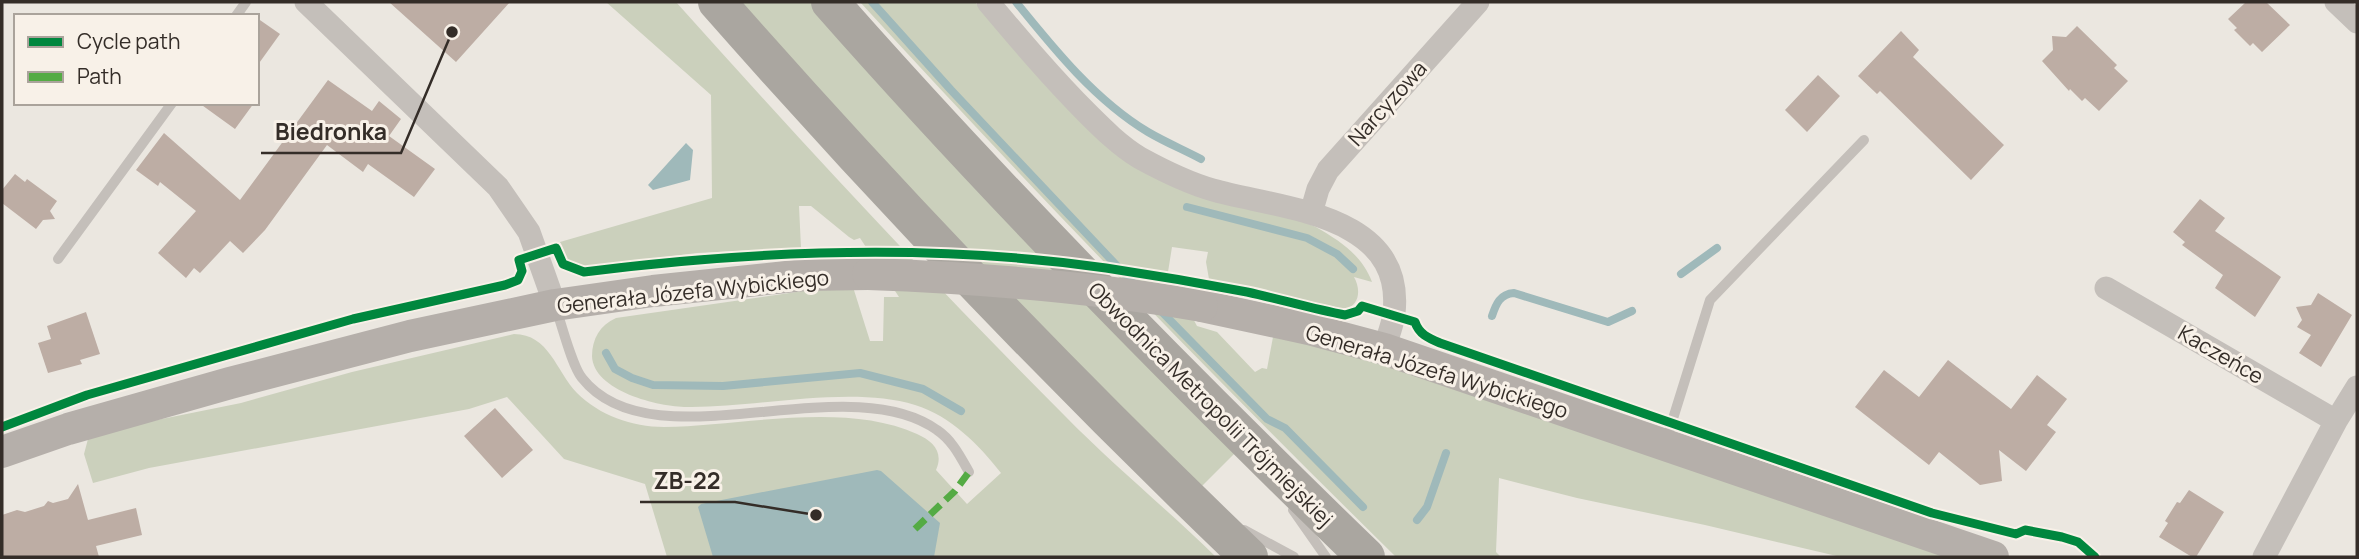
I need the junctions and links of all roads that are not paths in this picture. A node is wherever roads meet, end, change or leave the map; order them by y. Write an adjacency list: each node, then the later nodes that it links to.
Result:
1 (306, 2): 13 (street)
2 (717, 2): 22 (highway)
3 (830, 2): 17 (highway, Obwodnica Metropolii Trójmiejskiej)
4 (988, 2): 10 (street)
5 (1478, 2): 10 (street, Narcyzowa)
6 (2336, 2): 7 (street)
7 (2357, 22)
8 (171, 105): 11 (lane)
9 (1864, 140): 18 (lane)
10 (1311, 213): 14 (street)
11 (58, 259)
12 (2106, 288): 16 (street, Kaczeńce)
13 (555, 305): 14 (main road, Generała Józefa Wybickiego, bridge); 19 (main road, Generała Józefa Wybickiego); 20 (lane)
14 (1384, 349): 18 (main road, Generała Józefa Wybickiego)
15 (2357, 387): 16 (street)
16 (2336, 421): 29 (street)
17 (1246, 441): 21 (lane); 27 (highway, Obwodnica Metropolii Trójmiejskiej)
18 (1665, 444): 28 (main road, Generała Józefa Wybickiego)
19 (2, 452)
20 (969, 472)
21 (1282, 494)
22 (1189, 500): 24 (highway); 25 (lane)
23 (1290, 504): 26 (lane)
24 (1249, 557)
25 (1294, 557)
26 (1326, 557)
27 (1366, 557)
28 (1993, 557)
29 (2264, 557)

